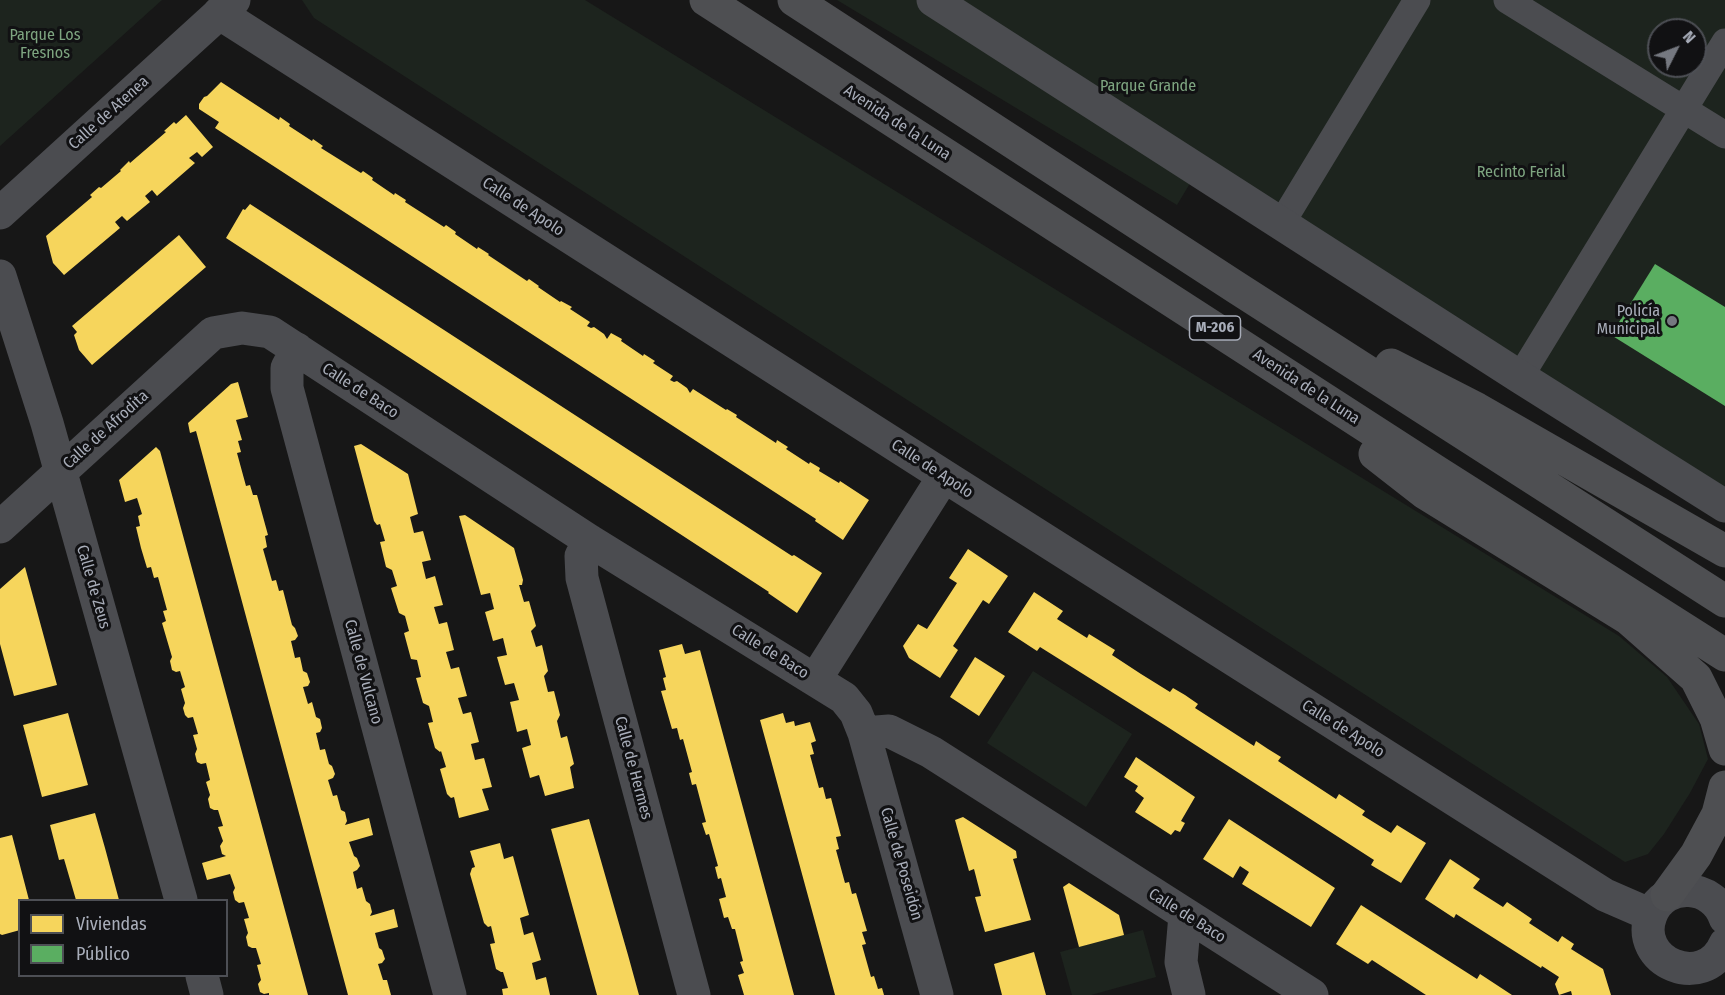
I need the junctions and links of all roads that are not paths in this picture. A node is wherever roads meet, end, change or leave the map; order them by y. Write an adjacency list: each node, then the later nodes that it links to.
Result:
1 (706, 0): 14 (main road, Avenida de la Luna / M-206)
2 (794, 0): 13 (main road, M-206)
3 (933, 0): 11 (street)
4 (1417, 0): 11 (street)
5 (1507, 0): 8 (street)
6 (226, 7): 10 (street, Calle de Atenea); 19 (street, Calle de Apolo)
7 (1725, 42): 8 (street)
8 (1684, 110): 9 (street); 17 (street)
9 (1725, 135)
10 (0, 213)
11 (1281, 224): 17 (street)
12 (0, 276): 18 (street, Calle de Zeus)
13 (1237, 288): 23 (main road); 24 (main road, M-206)
14 (1211, 326): 25 (main road, Avenida de la Luna / M-206); 28 (main road)
15 (213, 333): 16 (street, Calle de Baco); 18 (street, Calle de Afrodita)
16 (297, 349): 22 (street, Calle de Baco); 38 (street, Calle de Vulcano)
17 (1520, 377): 20 (street)
18 (60, 471): 21 (street, Calle de Afrodita); 30 (street, Calle de Zeus)
19 (944, 476): 26 (street); 31 (street, Calle de Apolo)
20 (1725, 506)
21 (0, 527)
22 (590, 541): 26 (street, Calle de Baco); 39 (street, Calle de Hermes)
23 (1725, 551)
24 (1725, 601)
25 (1725, 655)
26 (815, 680): 27 (street, Calle de Baco)
27 (864, 733): 32 (street, Calle de Baco); 40 (street, Calle de Poseidón)
28 (1725, 748)
29 (1725, 787): 31 (main road)
30 (181, 899)
31 (1659, 905): 33 (street); 36 (street)
32 (1185, 915): 41 (street); 42 (street, Calle de Baco)
33 (1725, 918)
34 (1724, 950): 36 (street)
35 (202, 977): 37 (street)
36 (1676, 981)
37 (207, 995)
38 (450, 995)
39 (694, 995)
40 (938, 995)
41 (1189, 995)
42 (1312, 995)

